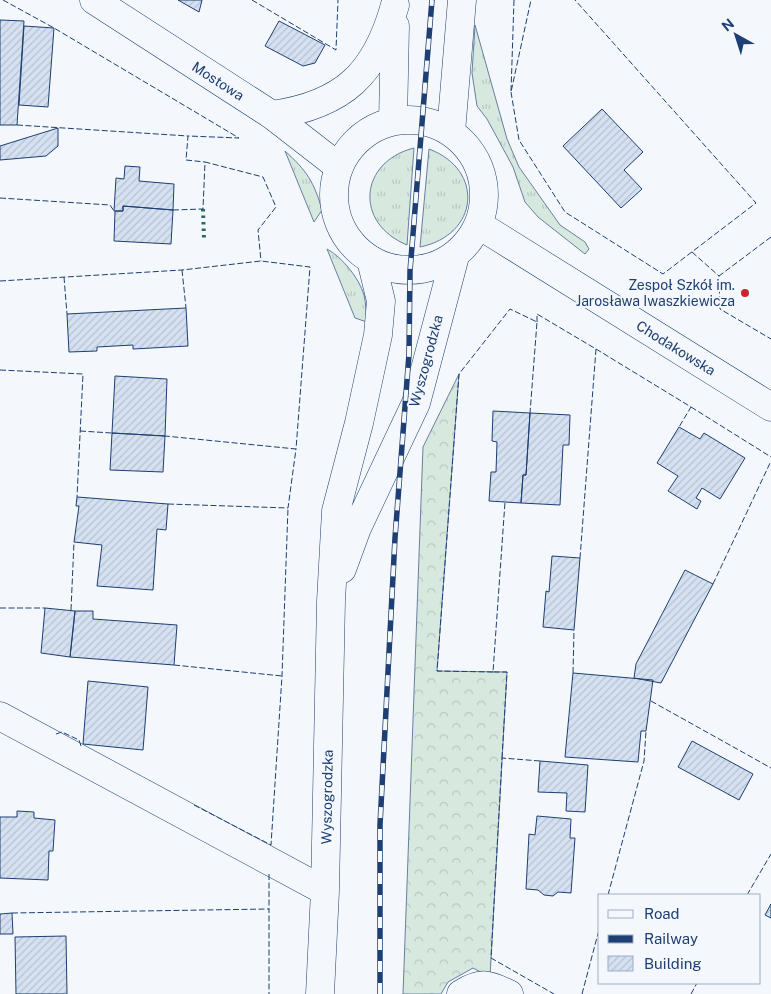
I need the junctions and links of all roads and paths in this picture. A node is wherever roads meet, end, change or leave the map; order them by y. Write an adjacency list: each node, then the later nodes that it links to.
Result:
1 (94, 0): 4 (street, Mostowa)
2 (462, 0): 6 (street)
3 (395, 2): 4 (street); 5 (street)
4 (272, 115): 7 (street, Mostowa)
5 (393, 121): 6 (street); 7 (street)
6 (451, 132): 8 (street)
7 (339, 167): 10 (street)
8 (479, 225): 9 (street); 11 (street, Chodakowska)
9 (455, 256): 10 (street); 12 (street, Wyszogrodzka)
10 (371, 260): 12 (street, Wyszogrodzka)
11 (771, 406)
12 (331, 601): 14 (street, Wyszogrodzka)
13 (0, 716): 14 (street)
14 (325, 891): 15 (street, Wyszogrodzka)
15 (320, 994)
16 (461, 994): 17 (street)
17 (509, 994)

